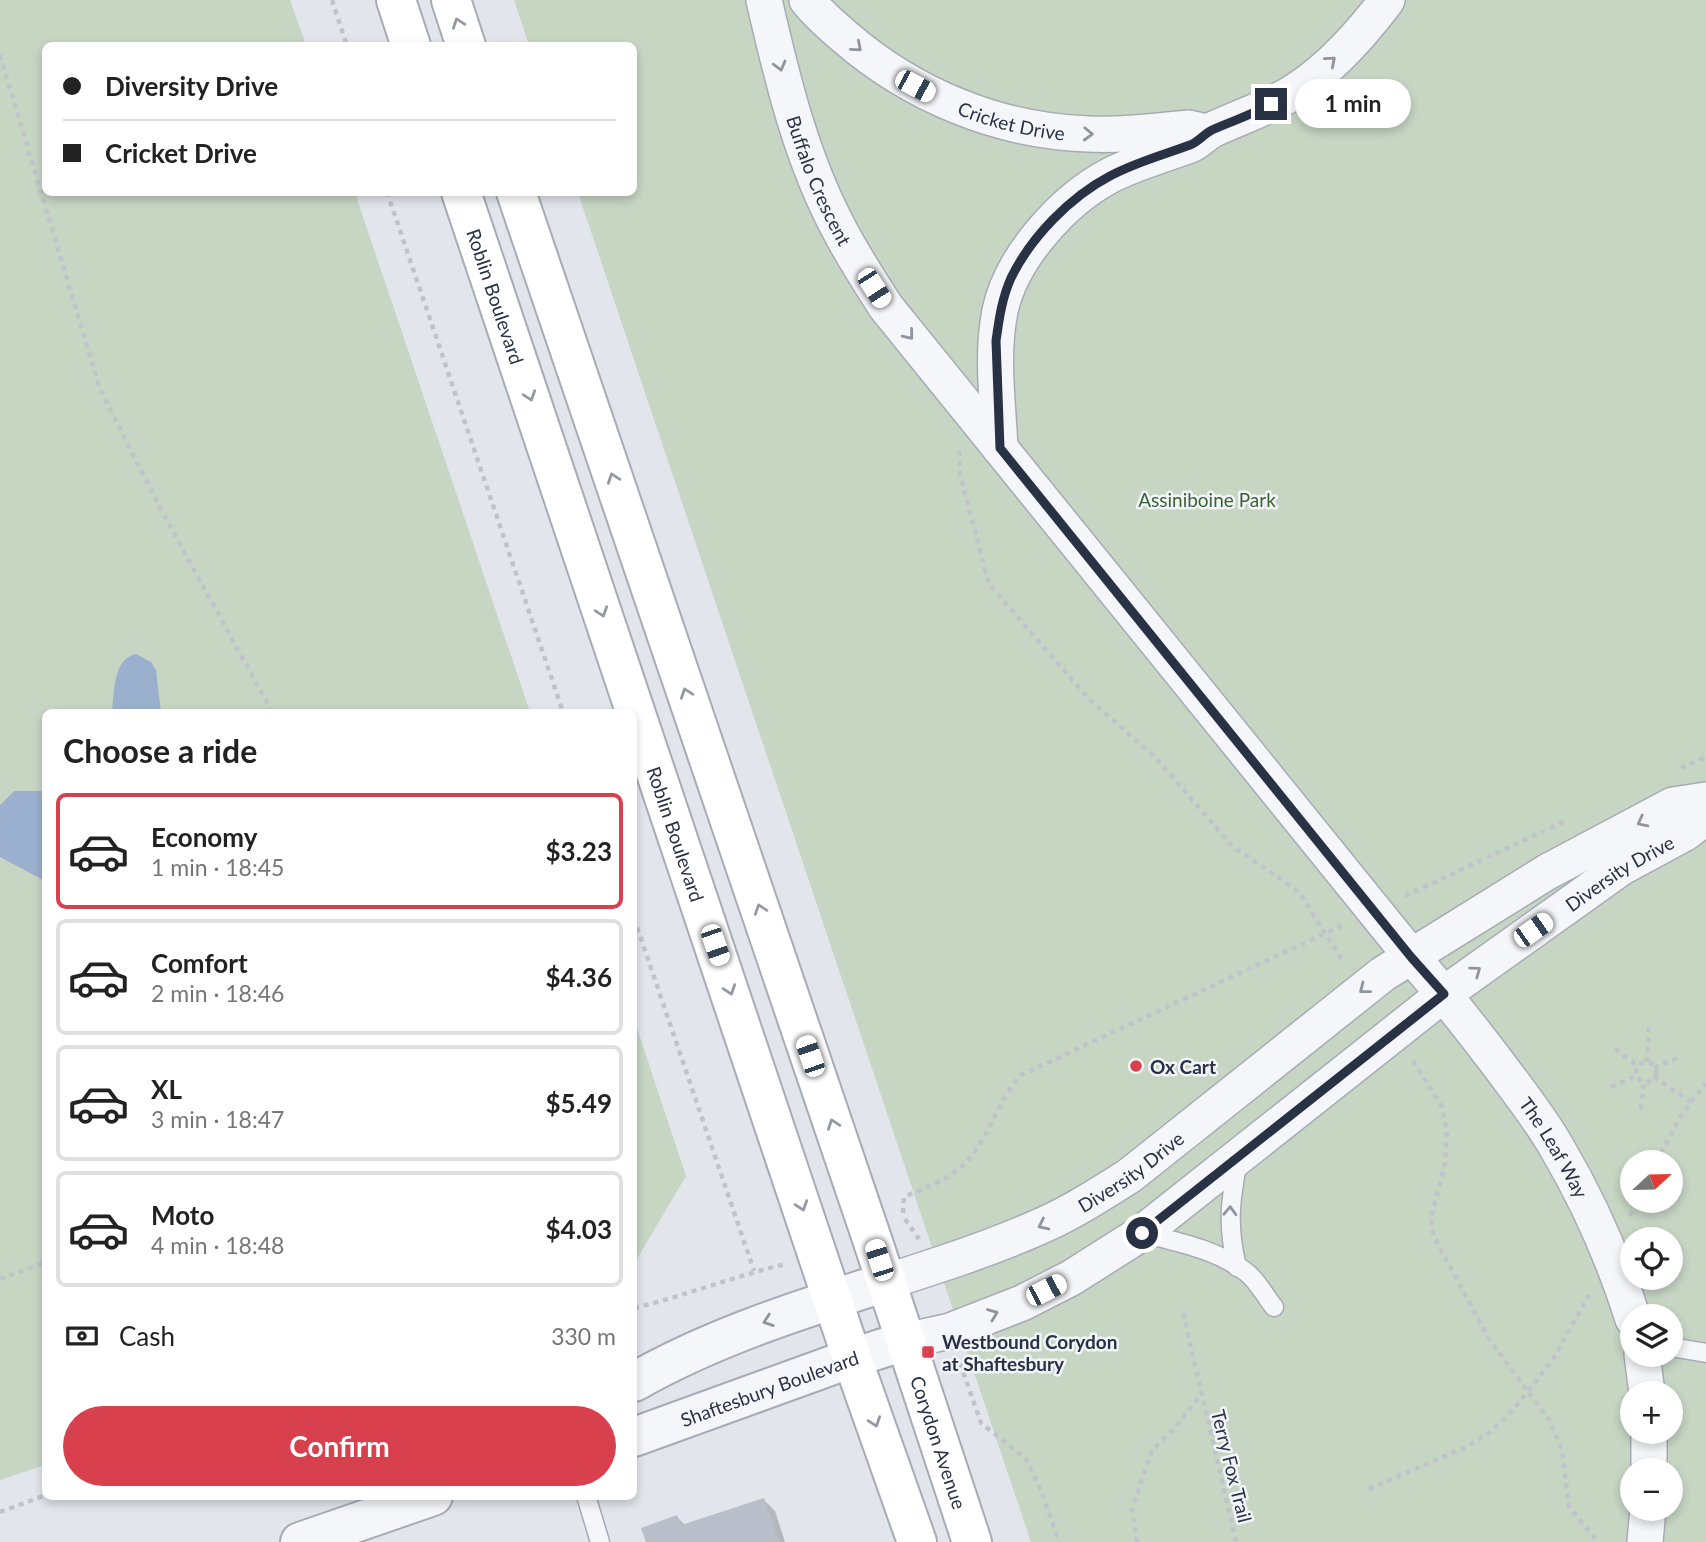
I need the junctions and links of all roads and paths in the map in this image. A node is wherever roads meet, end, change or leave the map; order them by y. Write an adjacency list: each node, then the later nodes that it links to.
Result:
1 (332, 0): 7 (path)
2 (396, 0): 8 (main road)
3 (451, 0): 9 (main road, one-way to 3)
4 (764, 0): 18 (street, Buffalo Crescent, one-way to 18)
5 (807, 0): 11 (street, Cricket Drive, one-way to 11)
6 (1387, 0): 11 (street, Cricket Drive, one-way to 6)
7 (346, 42)
8 (410, 42)
9 (465, 42)
10 (0, 55): 12 (path)
11 (1209, 131): 18 (street, Cricket Drive)
12 (42, 195)
13 (42, 196): 19 (path)
14 (388, 196): 20 (path)
15 (462, 196): 21 (main road, Roblin Boulevard, one-way to 21)
16 (517, 196): 52 (main road, one-way to 16)
17 (959, 448): 30 (path)
18 (1000, 448): 28 (street, Buffalo Crescent)
19 (270, 709)
20 (563, 709)
21 (635, 709)
22 (637, 715): 53 (main road, Roblin Boulevard, one-way to 53)
23 (1706, 757): 24 (path)
24 (1681, 768)
25 (1706, 800): 31 (street, Diversity Drive, one-way to 31)
26 (1706, 817): 33 (street, Diversity Drive, one-way to 26)
27 (1566, 821): 28 (path)
28 (1374, 911): 30 (path); 31 (street, Buffalo Crescent)
29 (637, 927): 57 (path)
30 (1327, 933): 32 (path); 52 (path)
31 (1411, 957): 32 (street, Diversity Drive, one-way to 32); 33 (street, Buffalo Crescent)
32 (1361, 991): 59 (street, Diversity Drive, one-way to 59)
33 (1444, 994): 35 (street, Diversity Drive); 54 (street, The Leaf Way)
34 (1649, 1026): 38 (path)
35 (1394, 1033): 49 (street, Diversity Drive); 70 (path)
36 (1615, 1049): 39 (path)
37 (1680, 1056): 40 (path)
38 (1647, 1062): 39 (path); 40 (path)
39 (1638, 1066): 41 (path)
40 (1654, 1068): 42 (path)
41 (1637, 1075): 43 (path); 45 (path)
42 (1654, 1077): 43 (path); 46 (path)
43 (1644, 1082): 47 (path)
44 (1706, 1084): 46 (path)
45 (1611, 1087)
46 (1691, 1102): 48 (path)
47 (1641, 1110)
48 (1662, 1150)
49 (1239, 1154): 51 (street, Diversity Drive); 56 (lane, one-way to 49)
50 (1632, 1213): 54 (path)
51 (1142, 1233): 56 (lane); 65 (street, Diversity Drive, one-way to 51)
52 (872, 1239): 59 (main road)
53 (819, 1256): 57 (path); 60 (main road, Roblin Boulevard)
54 (1611, 1256): 61 (street, The Leaf Way); 70 (path)
55 (42, 1263): 58 (path)
56 (1237, 1267): 63 (lane)
57 (754, 1271): 62 (path)
58 (0, 1279)
59 (886, 1282): 60 (street); 65 (main road)
60 (833, 1299): 68 (main road, Roblin Boulevard); 69 (street, one-way to 69)
61 (1628, 1304)
62 (637, 1307)
63 (1274, 1307)
64 (1183, 1313): 71 (path, Terry Fox Trail)
65 (905, 1341): 68 (street, Shaftesbury Boulevard); 83 (main road, Corydon Avenue)
66 (1683, 1349): 67 (lane)
67 (1706, 1353)
68 (852, 1358): 73 (street, Shaftesbury Boulevard); 82 (main road, one-way to 82)
69 (637, 1380)
70 (1529, 1390): 74 (path); 87 (path)
71 (1200, 1396): 85 (path, Terry Fox Trail); 86 (path, Terry Fox Trail)
72 (981, 1423): 84 (path)
73 (637, 1436)
74 (1370, 1489)
75 (42, 1496): 78 (path)
76 (421, 1500): 80 (street)
77 (587, 1500): 81 (lane)
78 (0, 1512)
79 (1647, 1521): 88 (street)
80 (300, 1542)
81 (600, 1542)
82 (917, 1542)
83 (972, 1542)
84 (1059, 1542)
85 (1137, 1542)
86 (1236, 1542)
87 (1598, 1542)
88 (1645, 1542)

